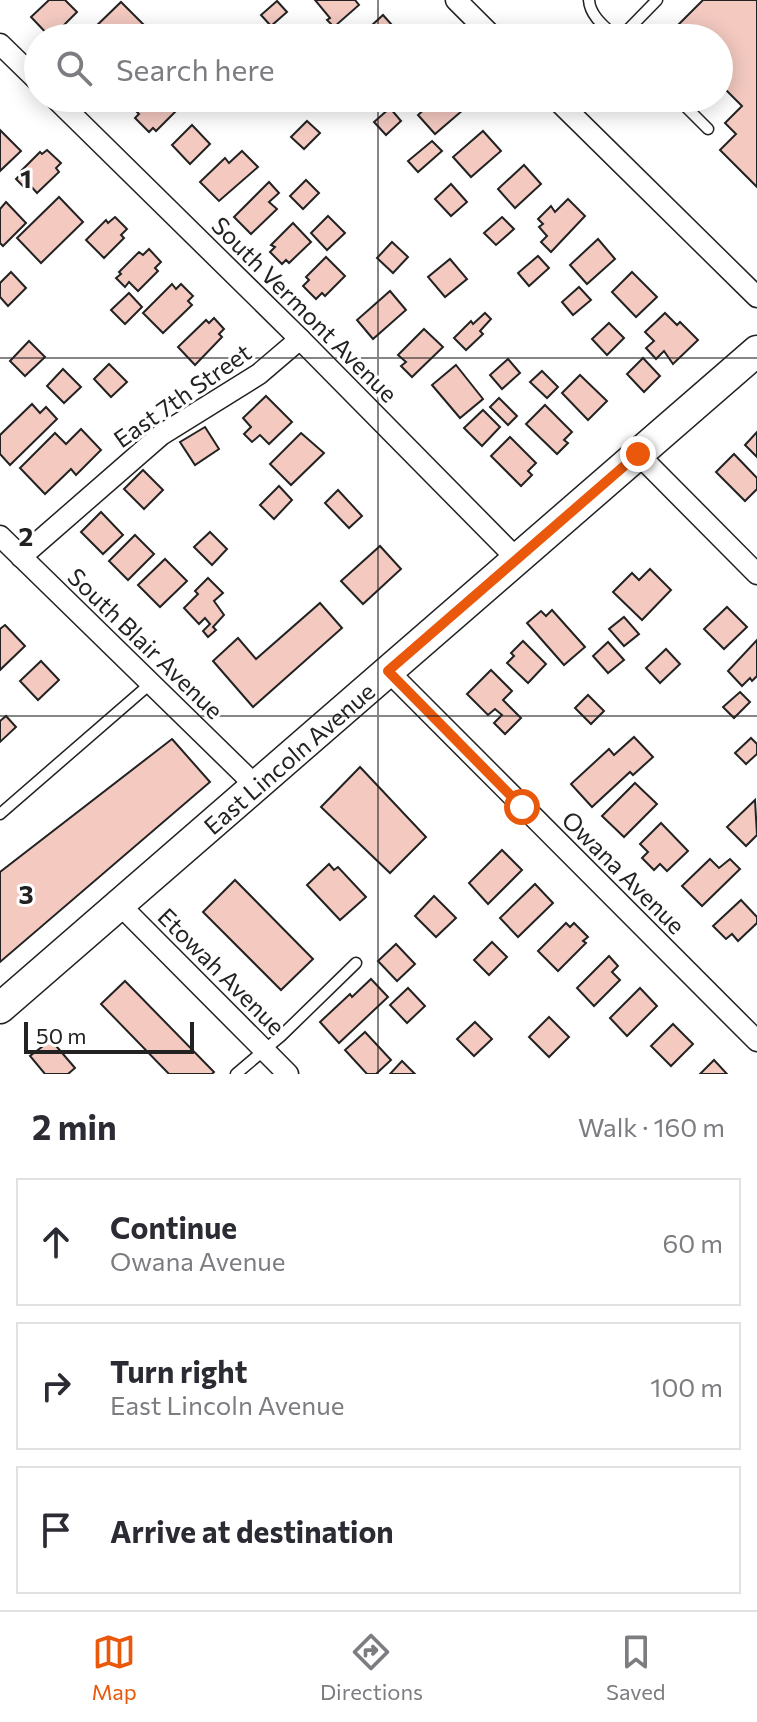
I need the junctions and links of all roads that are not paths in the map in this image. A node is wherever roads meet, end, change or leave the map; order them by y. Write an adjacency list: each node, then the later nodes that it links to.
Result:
1 (456, 0): 4 (street)
2 (589, 0): 5 (lane)
3 (657, 0): 6 (lane)
4 (480, 24)
5 (602, 24)
6 (632, 24)
7 (0, 44): 8 (street)
8 (24, 67)
9 (69, 112): 14 (street, South Vermont Avenue)
10 (569, 112): 13 (street)
11 (691, 112): 12 (lane)
12 (708, 129)
13 (757, 297)
14 (300, 339): 18 (street, East 7th Street); 19 (street, South Vermont Avenue)
15 (757, 351): 16 (street, East Lincoln Avenue)
16 (638, 454): 19 (street, East Lincoln Avenue); 20 (street)
17 (0, 536): 18 (street, South Blair Avenue)
18 (21, 557): 22 (street, South Blair Avenue)
19 (517, 559): 21 (street, East Lincoln Avenue)
20 (750, 563)
21 (388, 671): 23 (street, East Lincoln Avenue); 28 (street, Owana Avenue)
22 (150, 684): 23 (street, South Blair Avenue); 24 (lane)
23 (256, 786): 25 (street, East Lincoln Avenue)
24 (0, 814)
25 (119, 904): 27 (street, East Lincoln Avenue); 29 (street, Etowah Avenue)
26 (356, 963): 29 (lane)
27 (0, 1008)
28 (757, 1041)
29 (264, 1050): 30 (lane); 31 (street, Etowah Avenue)
30 (236, 1074)
31 (288, 1074)

